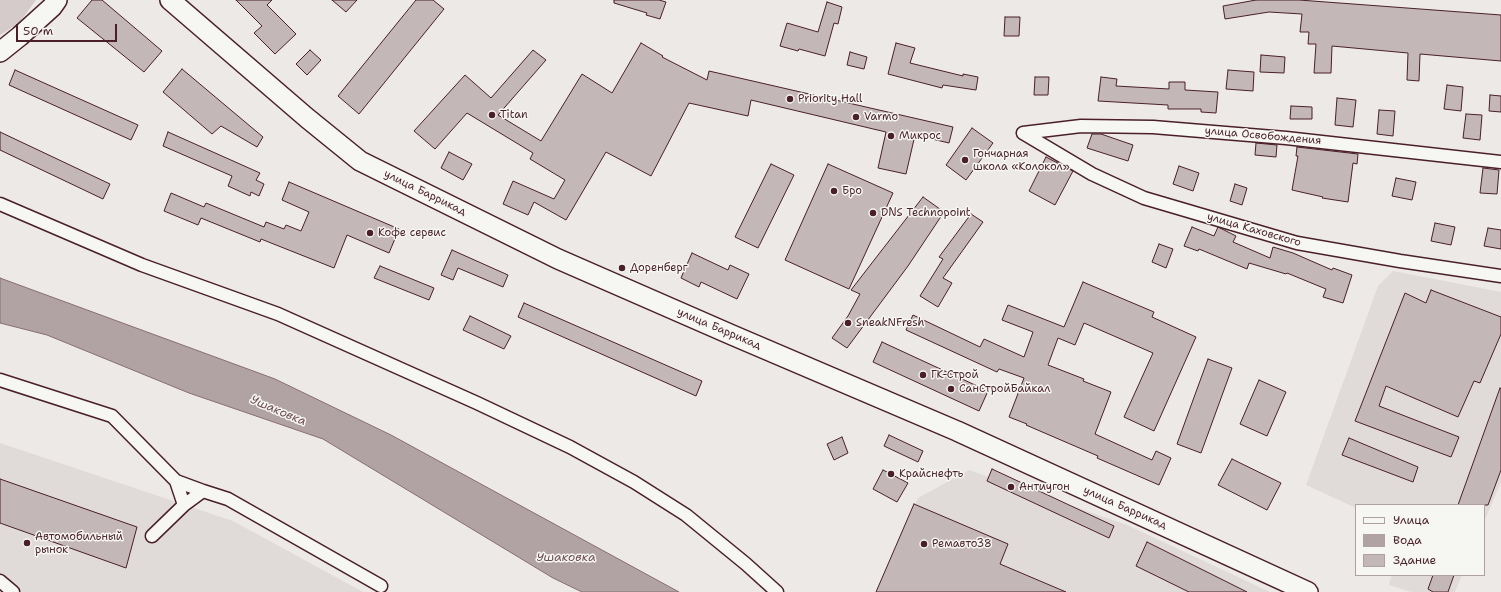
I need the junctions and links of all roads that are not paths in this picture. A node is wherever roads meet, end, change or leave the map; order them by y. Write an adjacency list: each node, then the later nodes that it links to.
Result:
1 (57, 0): 3 (main road)
2 (170, 0): 17 (main road, улица Баррикад)
3 (0, 52)
4 (1024, 133): 5 (street, улица Освобождения); 7 (street, улица Каховского)
5 (1501, 162)
6 (0, 204): 16 (street)
7 (1501, 276)
8 (0, 380): 9 (street)
9 (176, 481): 10 (street); 11 (street)
10 (203, 492): 11 (street); 14 (street)
11 (184, 506): 12 (street)
12 (152, 536)
13 (0, 582): 15 (street)
14 (381, 586)
15 (13, 592)
16 (777, 592)
17 (1308, 592)

